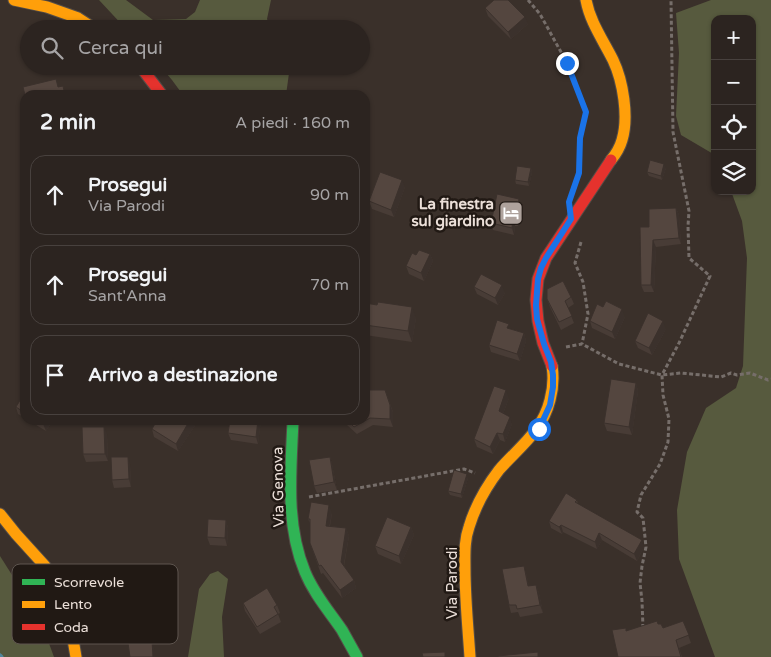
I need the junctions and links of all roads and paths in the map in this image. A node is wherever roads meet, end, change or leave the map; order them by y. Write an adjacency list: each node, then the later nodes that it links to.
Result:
1 (14, 0): 5 (street)
2 (528, 0): 8 (path)
3 (586, 0): 11 (street, Via Parodi)
4 (671, 0): 12 (path)
5 (81, 20)
6 (147, 75): 7 (street)
7 (158, 90)
8 (579, 173)
9 (582, 237): 10 (path)
10 (582, 344): 11 (path); 12 (path)
11 (547, 353): 15 (street, Via Parodi)
12 (662, 375): 13 (path); 19 (path)
13 (771, 380)
14 (293, 425): 16 (street, Via Genova)
15 (487, 489): 16 (path); 23 (street, Via Parodi)
16 (291, 500): 22 (street, Via Genova)
17 (0, 514): 18 (street)
18 (43, 564)
19 (645, 635)
20 (74, 644): 21 (street)
21 (76, 657)
22 (357, 657)
23 (470, 657)

